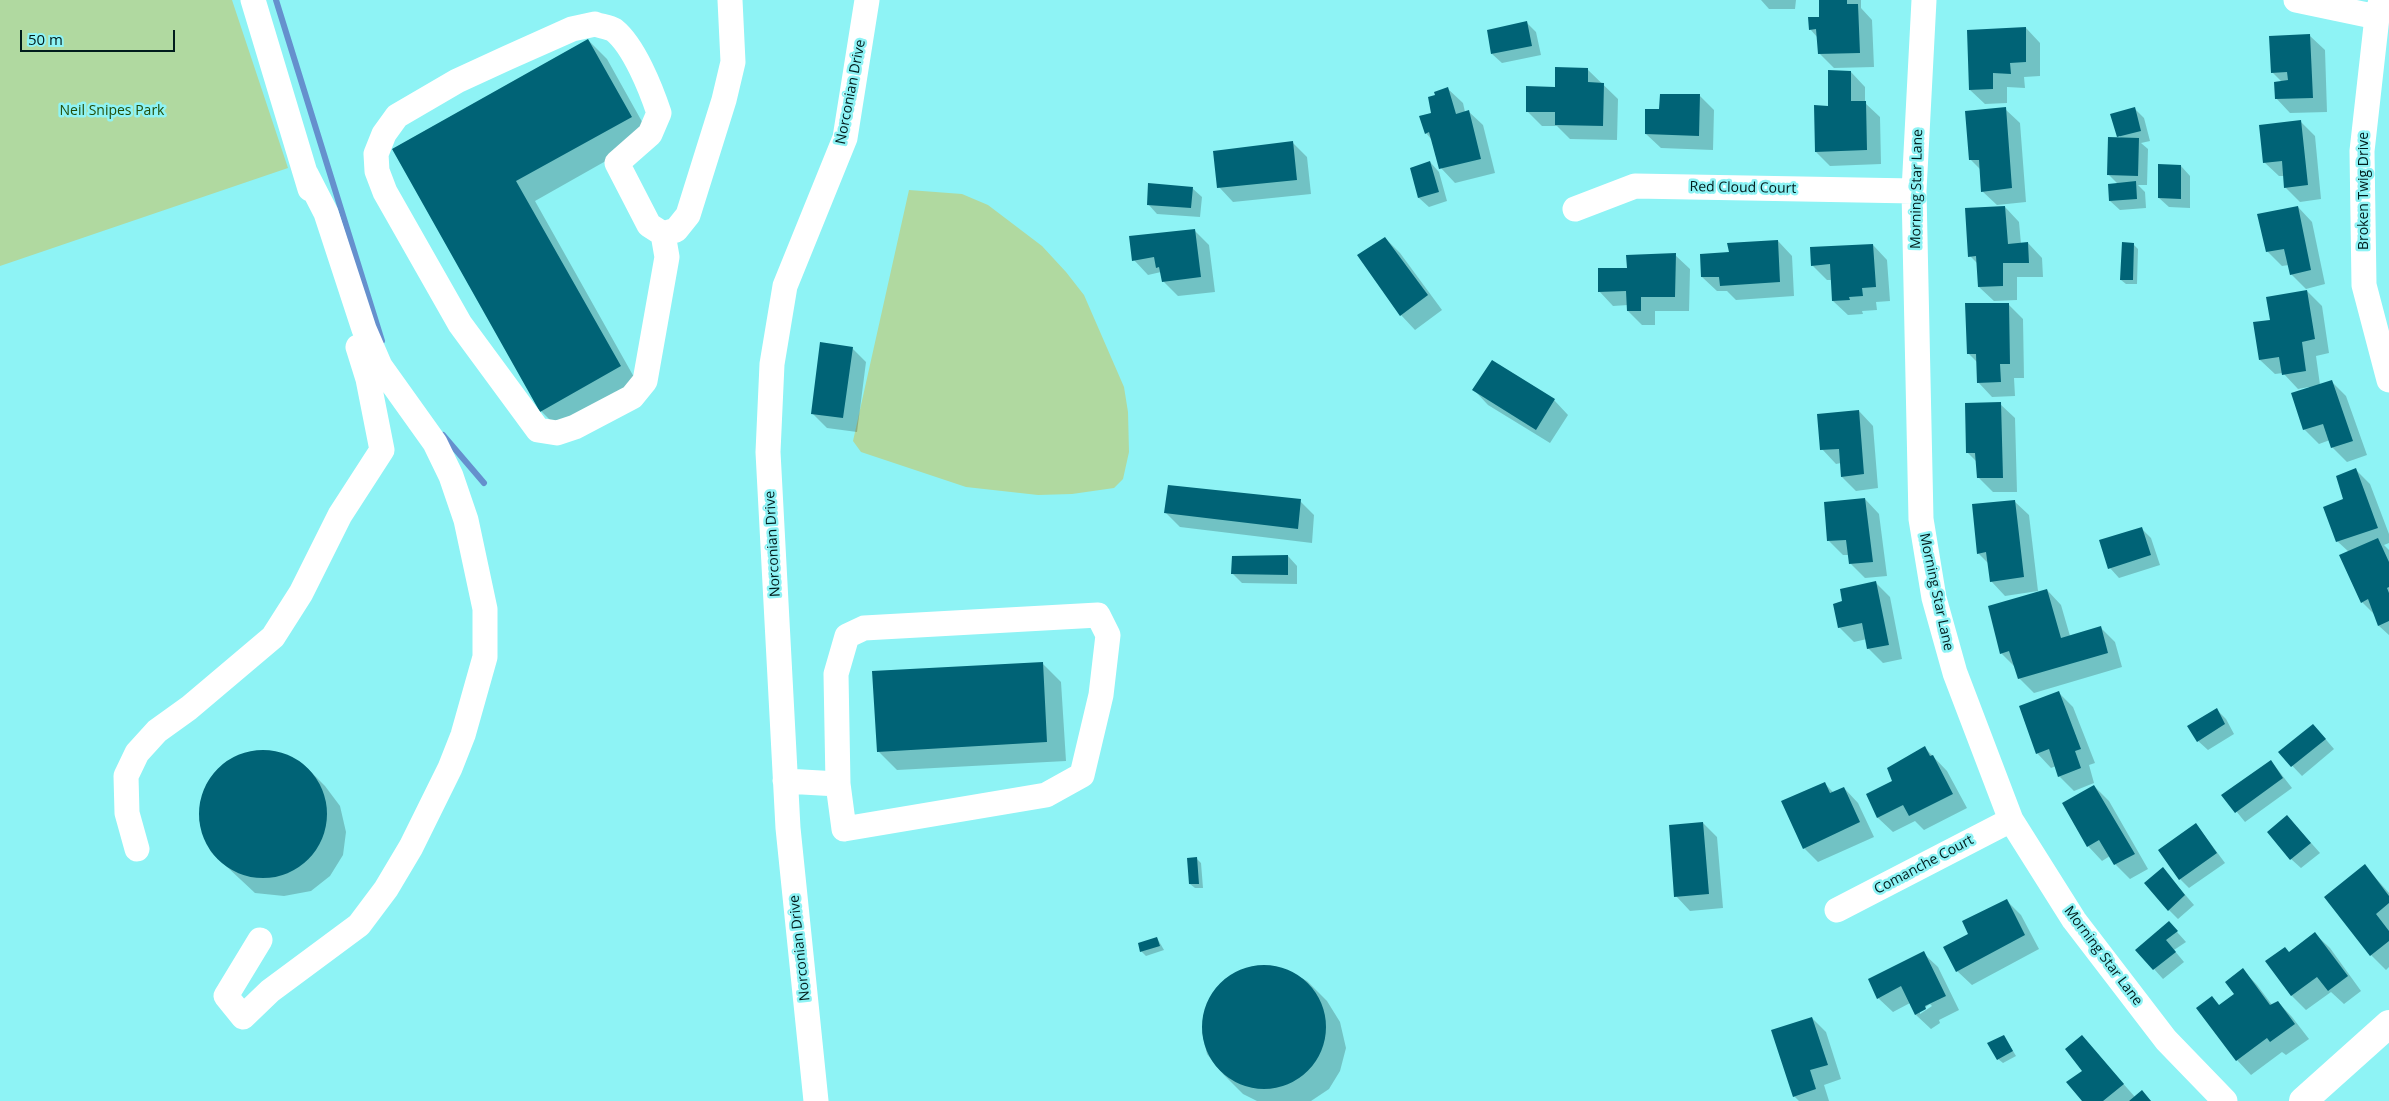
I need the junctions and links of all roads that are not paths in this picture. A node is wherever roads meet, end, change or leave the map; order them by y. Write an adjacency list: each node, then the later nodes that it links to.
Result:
1 (253, 0): 7 (street)
2 (730, 0): 10 (street)
3 (867, 0): 12 (street, Norconian Drive)
4 (1924, 0): 8 (street, Morning Star Lane)
5 (2296, 0): 6 (street)
6 (2379, 9): 11 (street, Broken Twig Drive)
7 (306, 174): 15 (street); 17 (street)
8 (1914, 191): 9 (street, Red Cloud Court); 14 (street, Morning Star Lane)
9 (1576, 209)
10 (663, 234): 10 (street)
11 (2389, 380)
12 (785, 781): 13 (street); 19 (street, Norconian Drive)
13 (838, 784): 13 (street)
14 (2010, 820): 16 (street, Comanche Court); 20 (street, Morning Star Lane)
15 (137, 849)
16 (1837, 910)
17 (260, 940)
18 (2389, 1024): 21 (main road)
19 (816, 1101)
20 (2225, 1101)
21 (2304, 1101)

